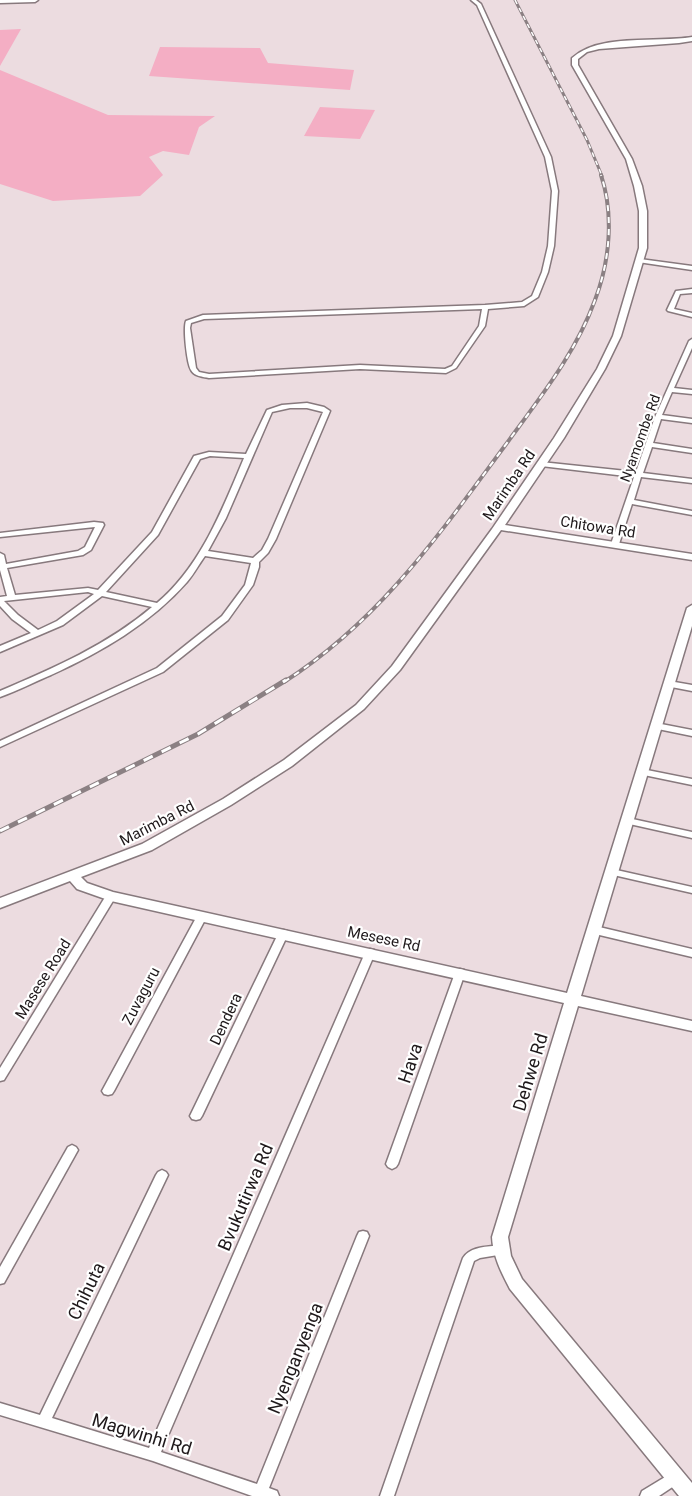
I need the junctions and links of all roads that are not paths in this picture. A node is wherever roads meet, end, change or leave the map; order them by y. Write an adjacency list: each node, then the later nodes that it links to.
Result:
1 (35, 0): 3 (main road)
2 (473, 0): 8 (street)
3 (0, 1)
4 (692, 39): 5 (street, Marimba Rd)
5 (640, 261): 6 (street); 20 (street, Marimba Rd)
6 (692, 268)
7 (692, 291): 9 (street)
8 (485, 307): 8 (street)
9 (692, 315)
10 (692, 341): 11 (street, Nyamombe Rd)
11 (681, 365): 12 (street); 13 (street, Nyamombe Rd)
12 (692, 366)
13 (670, 390): 14 (street); 15 (street, Nyamombe Rd)
14 (692, 393)
15 (658, 417): 16 (street); 17 (street, Nyamombe Rd)
16 (692, 421)
17 (650, 444): 18 (street); 21 (street, Nyamombe Rd)
18 (692, 451)
19 (249, 456): 28 (street); 31 (street); 33 (street)
20 (541, 464): 21 (street); 25 (street, Marimba Rd)
21 (640, 474): 22 (street); 23 (street, Nyamombe Rd)
22 (692, 481)
23 (630, 501): 24 (street); 27 (street, Nyamombe Rd)
24 (692, 513)
25 (499, 527): 27 (street, Chitowa Rd); 52 (street, Marimba Rd)
26 (0, 535): 32 (street)
27 (615, 544): 30 (street, Chitowa Rd)
28 (203, 554): 31 (street); 36 (street)
29 (0, 555): 32 (street)
30 (692, 557)
31 (255, 561): 46 (street)
32 (1, 566): 34 (street)
33 (100, 593): 34 (street); 36 (street); 38 (street)
34 (11, 596): 35 (street)
35 (0, 600): 38 (street)
36 (158, 606): 43 (street)
37 (692, 608): 39 (street, Dehwe Rd)
38 (38, 633): 40 (street)
39 (687, 643): 41 (street, Dehwe Rd)
40 (0, 649)
41 (669, 684): 42 (street); 44 (street, Dehwe Rd)
42 (692, 688)
43 (0, 694)
44 (656, 726): 45 (street); 47 (street, Dehwe Rd)
45 (692, 733)
46 (0, 744)
47 (642, 772): 48 (street); 49 (street, Dehwe Rd)
48 (692, 782)
49 (627, 821): 50 (street); 51 (street, Dehwe Rd)
50 (692, 835)
51 (612, 872): 53 (street); 57 (street, Dehwe Rd)
52 (73, 876): 54 (street, Mesese Rd); 55 (street, Marimba Rd)
53 (692, 890)
54 (111, 896): 56 (street, Mesese Rd); 64 (street, Masese Road)
55 (0, 903)
56 (202, 916): 58 (street, Mesese Rd); 65 (street, Zuvaguru)
57 (595, 930): 60 (street); 62 (street, Dehwe Rd)
58 (283, 934): 59 (street, Mesese Rd); 66 (street, Dendera)
59 (370, 953): 61 (street, Mesese Rd); 75 (street, Bvukutirwa Rd)
60 (692, 953)
61 (460, 973): 62 (street, Mesese Rd); 68 (street, Hava)
62 (573, 999): 63 (street, Mesese Rd); 71 (street, Dehwe Rd)
63 (692, 1026)
64 (0, 1077)
65 (108, 1091)
66 (196, 1116)
67 (72, 1150): 72 (street)
68 (392, 1164)
69 (162, 1175): 74 (street, Chihuta)
70 (363, 1236): 77 (street, Nyenganyenga)
71 (500, 1250): 76 (street, Dehwe Rd); 78 (street)
72 (0, 1279)
73 (0, 1408): 74 (street, Magwinhi Rd)
74 (43, 1422): 75 (street, Magwinhi Rd)
75 (153, 1455): 77 (street, Magwinhi Rd)
76 (675, 1477): 79 (street); 80 (street, Dehwe Rd)
77 (264, 1495)
78 (387, 1496)
79 (647, 1496)
80 (691, 1496)

